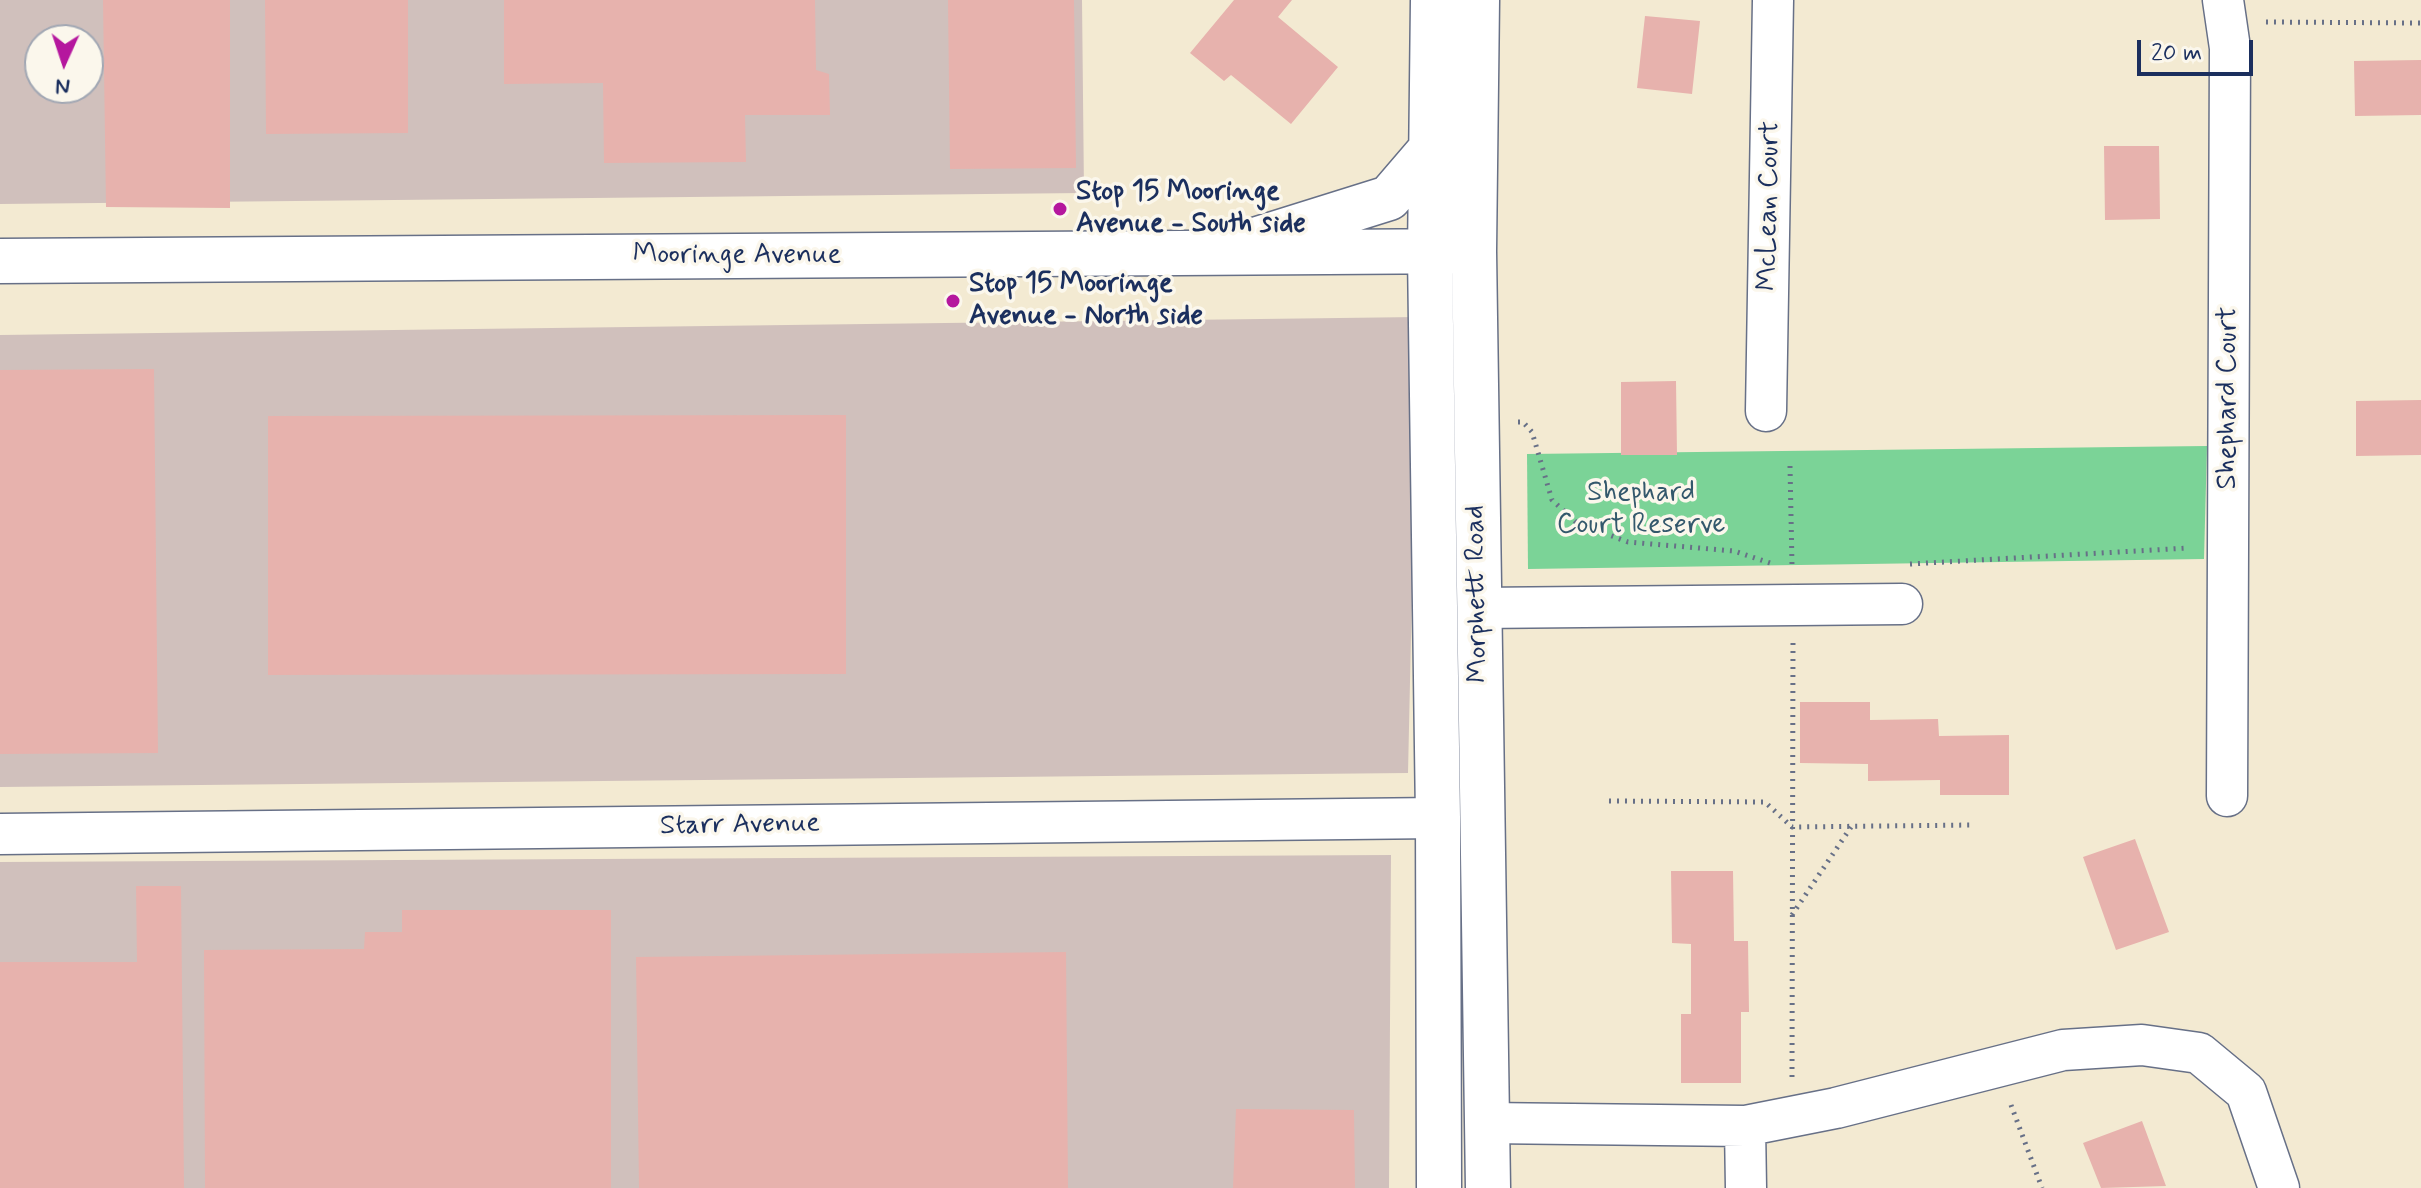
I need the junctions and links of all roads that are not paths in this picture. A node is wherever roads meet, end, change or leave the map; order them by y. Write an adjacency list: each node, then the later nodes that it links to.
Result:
1 (1433, 0): 5 (street, Morphett Road)
2 (1477, 0): 6 (street, Morphett Road)
3 (1773, 0): 10 (street, McLean Court)
4 (2224, 11): 13 (street, Shephard Court)
5 (1431, 149): 7 (street); 8 (street, Morphett Road)
6 (1474, 251): 8 (street, Mooringe Avenue); 12 (street, Morphett Road)
7 (1124, 254): 8 (street, Mooringe Avenue); 9 (street, Mooringe Avenue)
8 (1430, 254): 14 (street, Morphett Road)
9 (0, 261)
10 (1766, 411)
11 (1902, 604): 12 (street)
12 (1478, 608): 14 (street, Morphett Road)
13 (2227, 796)
14 (1460, 818): 15 (street, Starr Avenue); 16 (street, Morphett Road); 18 (street, Morphett Road)
15 (0, 834)
16 (1486, 1123): 17 (street); 19 (street, Morphett Road)
17 (1745, 1126): 20 (street); 21 (street)
18 (1439, 1188)
19 (1488, 1188)
20 (1746, 1188)
21 (2279, 1188)

